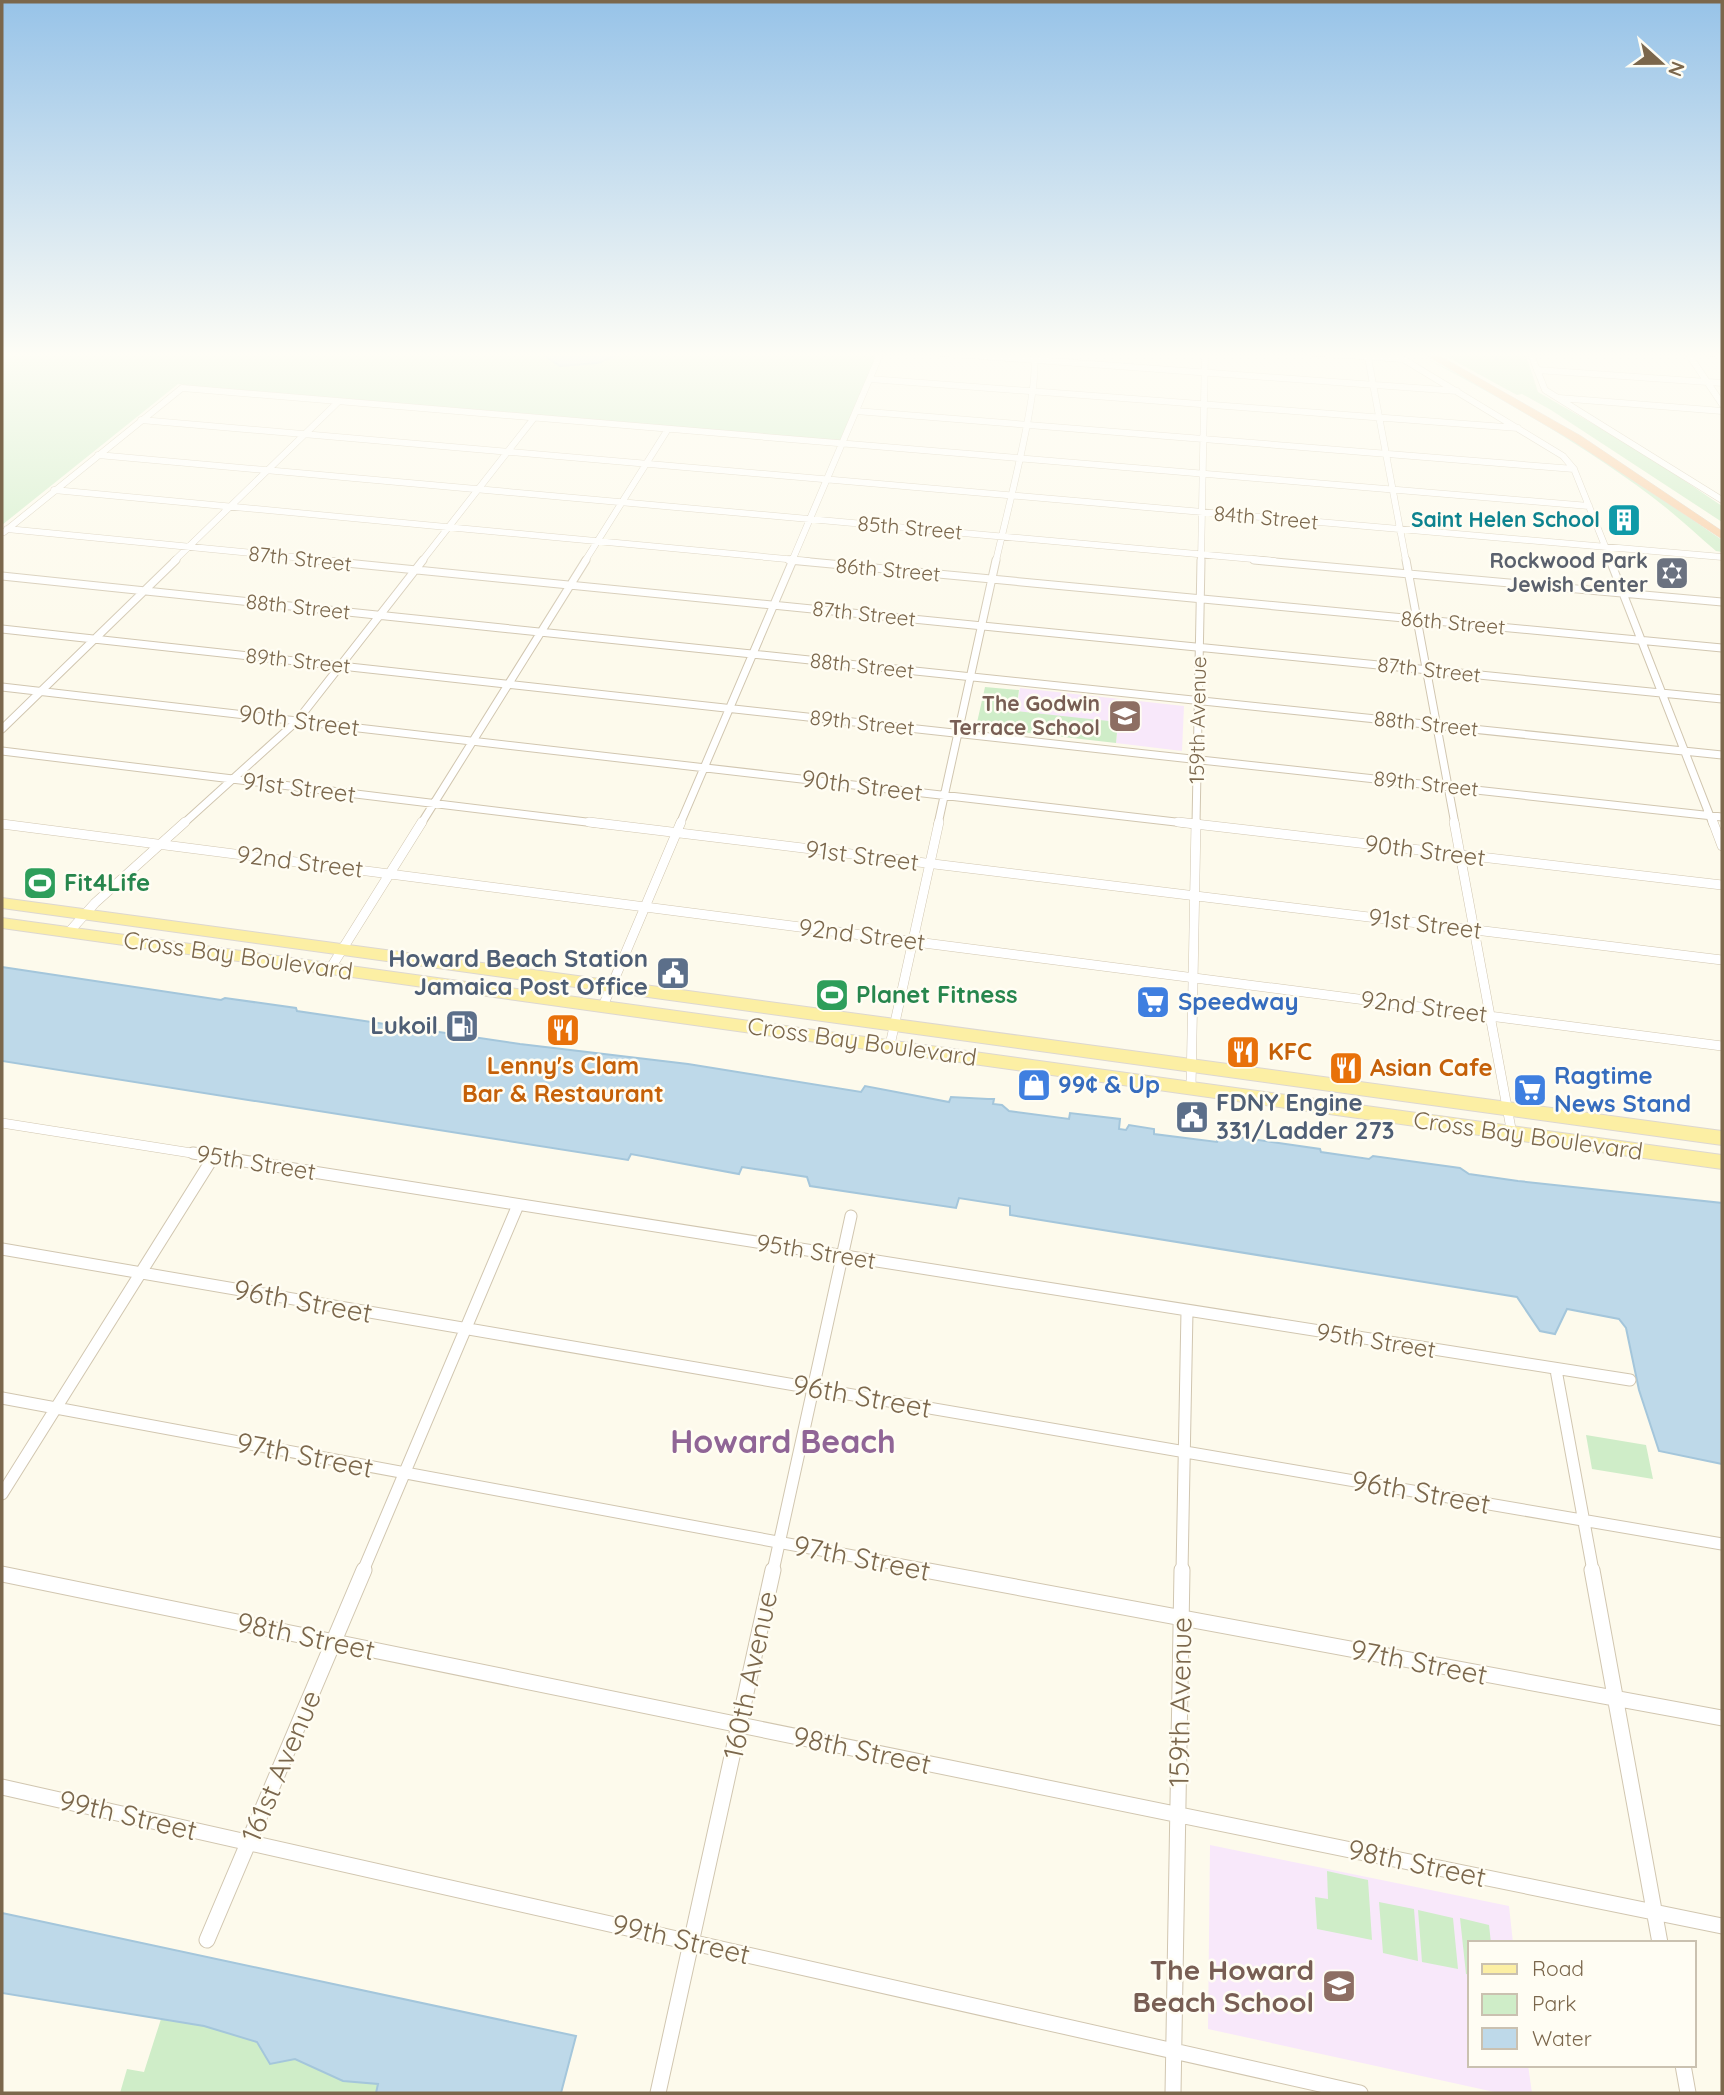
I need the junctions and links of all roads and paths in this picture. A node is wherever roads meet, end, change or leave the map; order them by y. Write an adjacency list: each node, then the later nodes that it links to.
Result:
1 (104, 450): 17 (street)
2 (289, 450): 21 (street)
3 (480, 450): 15 (street, 84th Street)
4 (655, 450): 19 (street)
5 (838, 450): 23 (street)
6 (921, 450): 18 (street)
7 (1020, 450): 18 (street)
8 (1203, 450): 22 (street, 159th Avenue)
9 (1334, 450): 16 (street)
10 (1385, 450): 16 (street)
11 (1553, 450): 20 (street)
12 (1595, 450): 38 (highway)
13 (1606, 450): 34 (highway)
14 (1641, 450): 28 (street)
15 (507, 452): 19 (street, 84th Street); 24 (street)
16 (1386, 454): 20 (street); 25 (street)
17 (98, 455): 21 (street, 85th Street); 26 (street)
18 (1018, 458): 22 (street); 27 (street)
19 (646, 464): 23 (street, 84th Street); 29 (street)
20 (1574, 469): 30 (street)
21 (268, 470): 24 (street, 85th Street); 31 (street)
22 (1202, 473): 25 (street); 32 (street, 159th Avenue)
23 (825, 480): 27 (street, 84th Street); 33 (street)
24 (477, 489): 29 (street, 85th Street); 35 (street)
25 (1393, 489): 30 (street); 36 (street)
26 (54, 491): 31 (street, 86th Street); 37 (street)
27 (1010, 496): 32 (street, 84th Street); 39 (street)
28 (1722, 500)
29 (622, 502): 33 (street, 85th Street); 40 (street)
30 (1589, 506): 42 (street)
31 (230, 507): 35 (street, 86th Street); 41 (street)
32 (1202, 512): 36 (street, 84th Street); 43 (street, 159th Avenue)
33 (808, 519): 39 (street, 85th Street); 45 (street)
34 (1722, 526)
35 (448, 528): 40 (street, 86th Street); 46 (street)
36 (1400, 530): 42 (street, 84th Street); 47 (street)
37 (4, 531): 41 (street, 87th Street)
38 (1722, 536)
39 (1001, 537): 43 (street, 85th Street); 49 (street)
40 (597, 542): 45 (street, 86th Street); 50 (street)
41 (188, 548): 46 (street, 87th Street); 51 (street)
42 (1606, 548): 44 (street, 84th Street); 52 (street)
43 (1201, 555): 47 (street, 85th Street); 53 (street, 159th Avenue)
44 (1722, 557)
45 (791, 560): 49 (street, 86th Street); 55 (street)
46 (415, 570): 50 (street, 87th Street); 56 (street)
47 (1408, 573): 52 (street, 85th Street); 57 (street)
48 (2, 576): 51 (street, 88th Street)
49 (992, 579): 53 (street, 86th Street); 58 (street)
50 (570, 585): 55 (street, 87th Street); 60 (street)
51 (143, 591): 56 (street, 88th Street); 61 (street)
52 (1624, 593): 54 (street, 85th Street); 62 (street)
53 (1200, 599): 57 (street, 86th Street); 63 (street, 159th Avenue)
54 (1722, 602)
55 (772, 605): 58 (street, 87th Street); 65 (street)
56 (379, 616): 60 (street, 88th Street); 66 (street)
57 (1417, 620): 62 (street, 86th Street); 67 (street)
58 (981, 626): 63 (street, 87th Street); 68 (street)
59 (2, 629): 61 (street, 89th Street)
60 (541, 632): 65 (street, 88th Street); 69 (street)
61 (94, 639): 66 (street, 89th Street); 71 (street)
62 (1643, 641): 64 (street, 86th Street); 72 (street)
63 (1199, 647): 67 (street, 87th Street); 74 (street, 159th Avenue)
64 (1722, 648)
65 (751, 654): 68 (street, 88th Street); 75 (street)
66 (340, 666): 69 (street, 89th Street); 76 (street)
67 (1426, 670): 72 (street, 87th Street); 77 (street)
68 (970, 677): 74 (street, 88th Street); 79 (street)
69 (508, 684): 75 (street, 89th Street); 80 (street)
70 (2, 687): 71 (street, 90th Street)
71 (40, 691): 76 (street, 90th Street); 78 (street)
72 (1663, 693): 73 (street, 87th Street); 82 (street)
73 (1722, 699)
74 (1198, 701): 77 (street, 88th Street); 84 (street, 159th Avenue)
75 (729, 708): 79 (street, 89th Street); 85 (street)
76 (297, 721): 80 (street, 90th Street); 86 (street)
77 (1436, 726): 82 (street, 88th Street); 87 (street)
78 (2, 729)
79 (958, 733): 84 (street, 89th Street); 88 (street)
80 (472, 741): 85 (street, 90th Street); 89 (street)
81 (2, 751): 86 (street, 91st Street)
82 (1685, 751): 83 (street, 88th Street); 90 (street)
83 (1722, 755)
84 (1197, 759): 87 (street, 89th Street); 93 (street, 159th Avenue)
85 (704, 768): 88 (street, 90th Street); 94 (street)
86 (232, 780): 89 (street, 91st Street); 95 (street)
87 (1447, 787): 90 (street, 89th Street); 97 (street)
88 (944, 795): 93 (street, 90th Street); 98 (street)
89 (433, 804): 94 (street, 91st Street); 99 (street)
90 (1710, 815): 91 (street, 89th Street); 96 (street)
91 (1722, 817)
92 (2, 824): 95 (street, 92nd Street)
93 (1196, 824): 97 (street, 90th Street); 101 (street, 159th Avenue)
94 (675, 834): 98 (street, 91st Street); 103 (street)
95 (161, 844): 99 (street, 92nd Street); 104 (street)
96 (1722, 846)
97 (1460, 855): 100 (street, 90th Street); 106 (street)
98 (929, 864): 101 (street, 91st Street); 108 (street)
99 (389, 874): 103 (street, 92nd Street); 109 (street)
100 (1722, 885)
101 (1195, 897): 106 (street, 91st Street); 112 (street, 159th Avenue)
102 (2, 903): 104 (main road, Cross Bay Boulevard)
103 (645, 907): 108 (street, 92nd Street); 113 (street)
104 (85, 914): 107 (street); 109 (main road, Cross Bay Boulevard)
105 (2, 923): 107 (main road, Cross Bay Boulevard)
106 (1475, 930): 110 (street, 91st Street); 115 (street)
107 (69, 932): 111 (main road, Cross Bay Boulevard)
108 (912, 941): 112 (street, 92nd Street); 116 (street)
109 (342, 949): 111 (street); 113 (main road, Cross Bay Boulevard)
110 (1722, 960)
111 (330, 969): 114 (main road, Cross Bay Boulevard)
112 (1193, 978): 115 (street, 92nd Street); 119 (street, 159th Avenue)
113 (612, 986): 114 (street); 116 (main road, Cross Bay Boulevard)
114 (603, 1006): 117 (main road, Cross Bay Boulevard)
115 (1490, 1016): 118 (street, 92nd Street); 121 (street)
116 (894, 1024): 117 (street); 119 (main road, Cross Bay Boulevard)
117 (890, 1045): 120 (main road, Cross Bay Boulevard)
118 (1722, 1046)
119 (1191, 1065): 120 (street, 159th Avenue); 121 (main road, Cross Bay Boulevard)
120 (1191, 1088): 123 (main road, Cross Bay Boulevard)
121 (1508, 1107): 123 (street); 124 (main road, Cross Bay Boulevard)
122 (2, 1123): 125 (street, 95th Street)
123 (1512, 1134): 126 (main road, Cross Bay Boulevard)
124 (1722, 1138)
125 (214, 1156): 127 (street, 95th Street); 131 (street)
126 (1722, 1162)
127 (518, 1205): 130 (street, 95th Street); 133 (street, 161st Avenue)
128 (851, 1216): 130 (street, 160th Avenue)
129 (2, 1249): 131 (street, 96th Street)
130 (842, 1256): 132 (street, 95th Street); 136 (street, 160th Avenue)
131 (141, 1273): 133 (street, 96th Street); 138 (street)
132 (1187, 1311): 134 (street, 95th Street); 139 (street, 159th Avenue)
133 (466, 1328): 136 (street, 96th Street); 140 (street, 161st Avenue)
134 (1556, 1370): 135 (street, 95th Street); 142 (street)
135 (1630, 1380)
136 (813, 1388): 139 (street, 96th Street); 143 (street, 160th Avenue)
137 (2, 1398): 138 (street, 97th Street)
138 (55, 1408): 140 (street, 97th Street); 141 (street)
139 (1185, 1452): 142 (street, 96th Street); 146 (street, 159th Avenue)
140 (404, 1473): 143 (street, 97th Street); 147 (street, 161st Avenue)
141 (2, 1494)
142 (1583, 1520): 144 (street, 96th Street); 148 (street)
143 (779, 1543): 146 (street, 97th Street); 150 (street, 160th Avenue)
144 (1722, 1544)
145 (2, 1574): 147 (street, 98th Street)
146 (1182, 1618): 148 (street, 97th Street); 152 (street, 159th Avenue)
147 (333, 1642): 150 (street, 98th Street); 153 (street, 161st Avenue)
148 (1615, 1698): 149 (street, 97th Street); 154 (street)
149 (1722, 1718)
150 (739, 1725): 152 (street, 98th Street); 158 (street, 160th Avenue)
151 (2, 1787): 153 (street, 99th Street)
152 (1178, 1814): 154 (street, 98th Street); 159 (street, 159th Avenue)
153 (249, 1842): 156 (street, 161st Avenue); 158 (street, 99th Street)
154 (1655, 1912): 155 (street, 98th Street); 157 (street)
155 (1722, 1926)
156 (207, 1940)
157 (1660, 1941)
158 (692, 1942): 159 (street, 99th Street); 161 (street, 160th Avenue)
159 (1174, 2051): 162 (street, 159th Avenue); 163 (street, 99th Street)
160 (1683, 2067): 164 (street)
161 (658, 2093)
162 (1173, 2093)
163 (1360, 2093)
164 (1688, 2093)

